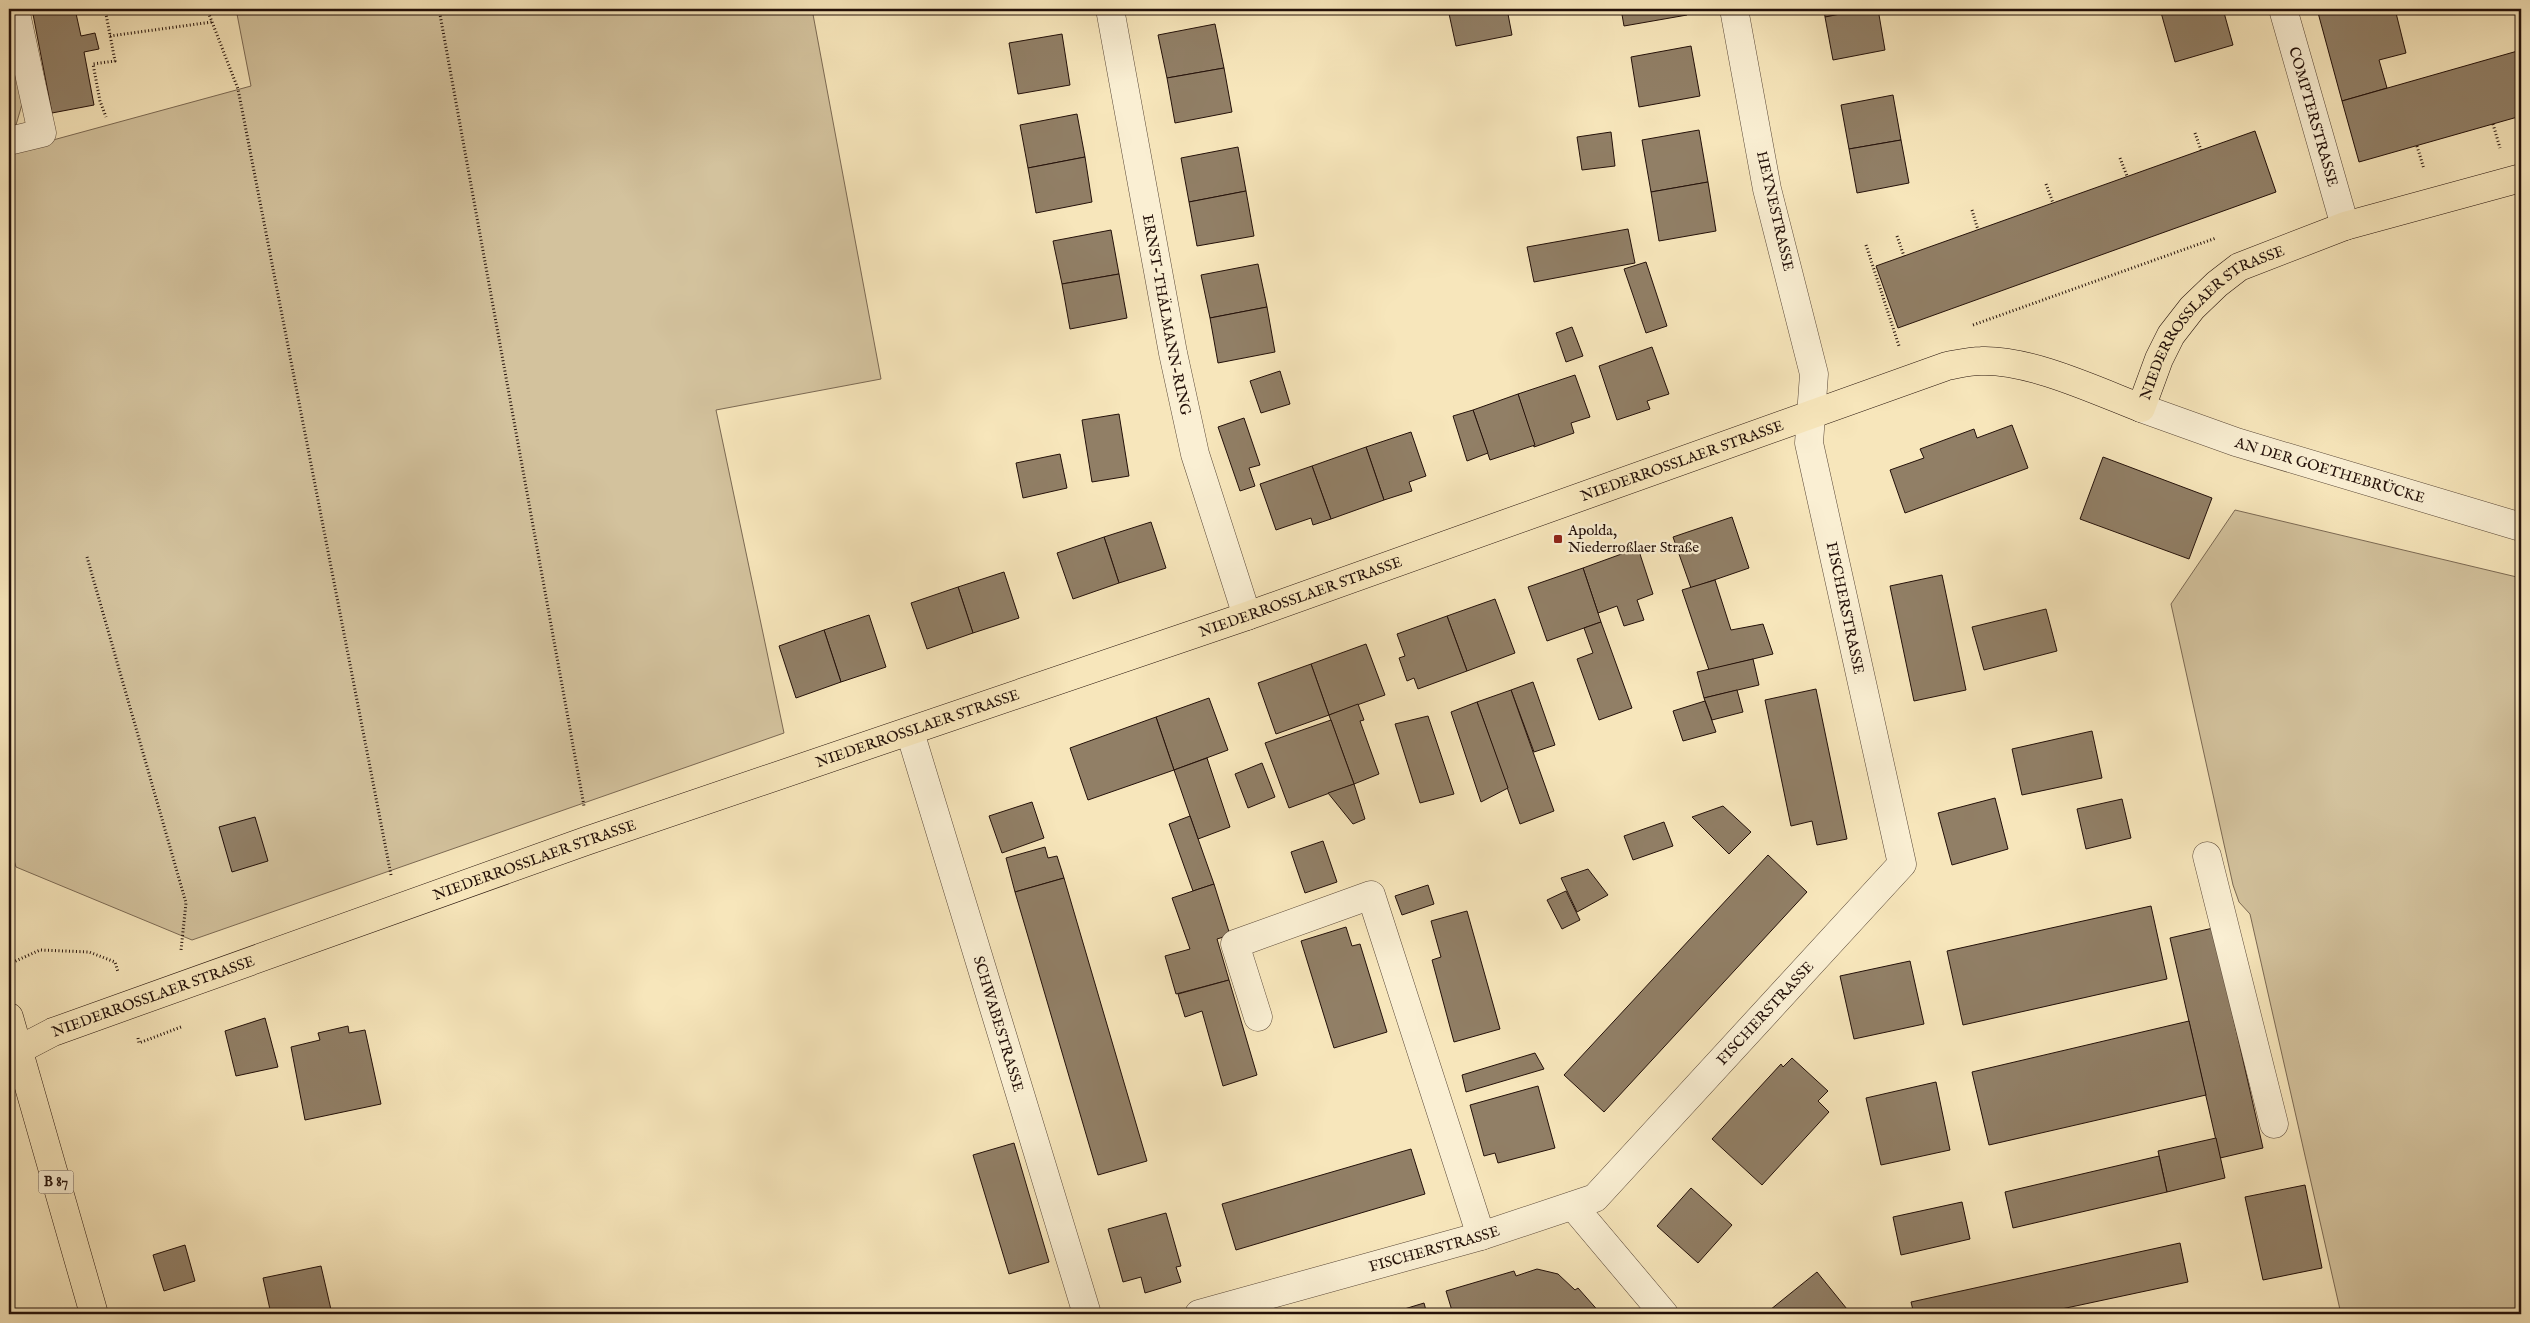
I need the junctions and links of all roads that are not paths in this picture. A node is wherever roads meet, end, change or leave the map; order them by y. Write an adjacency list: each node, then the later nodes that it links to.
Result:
1 (15, 9): 5 (street)
2 (1110, 9): 11 (street, ERNST-THÄLMANN-RING)
3 (1734, 9): 9 (street, HEYNESTRASSE)
4 (2283, 9): 7 (street, COMPTERSTRASSE)
5 (9, 141)
6 (2521, 178): 7 (main road, NIEDERROSSLAER STRASSE)
7 (2345, 226): 8 (main road, NIEDERROSSLAER STRASSE)
8 (2141, 408): 9 (main road, NIEDERROSSLAER STRASSE); 10 (street, AN DER GOETHEBRÜCKE)
9 (1811, 413): 11 (main road, NIEDERROSSLAER STRASSE); 18 (street, FISCHERSTRASSE)
10 (2521, 527)
11 (1247, 616): 12 (main road, NIEDERROSSLAER STRASSE)
12 (910, 732): 16 (main road, NIEDERROSSLAER STRASSE); 21 (street, SCHWABESTRASSE)
13 (2207, 856): 17 (street)
14 (9, 1017): 16 (main road, B 87)
15 (1258, 1017): 19 (street)
16 (14, 1052): 20 (main road, B 87)
17 (2274, 1124)
18 (1574, 1206): 19 (street, FISCHERSTRASSE); 23 (street)
19 (1481, 1236): 22 (street, FISCHERSTRASSE)
20 (94, 1314)
21 (1087, 1314)
22 (1199, 1314)
23 (1664, 1314)

